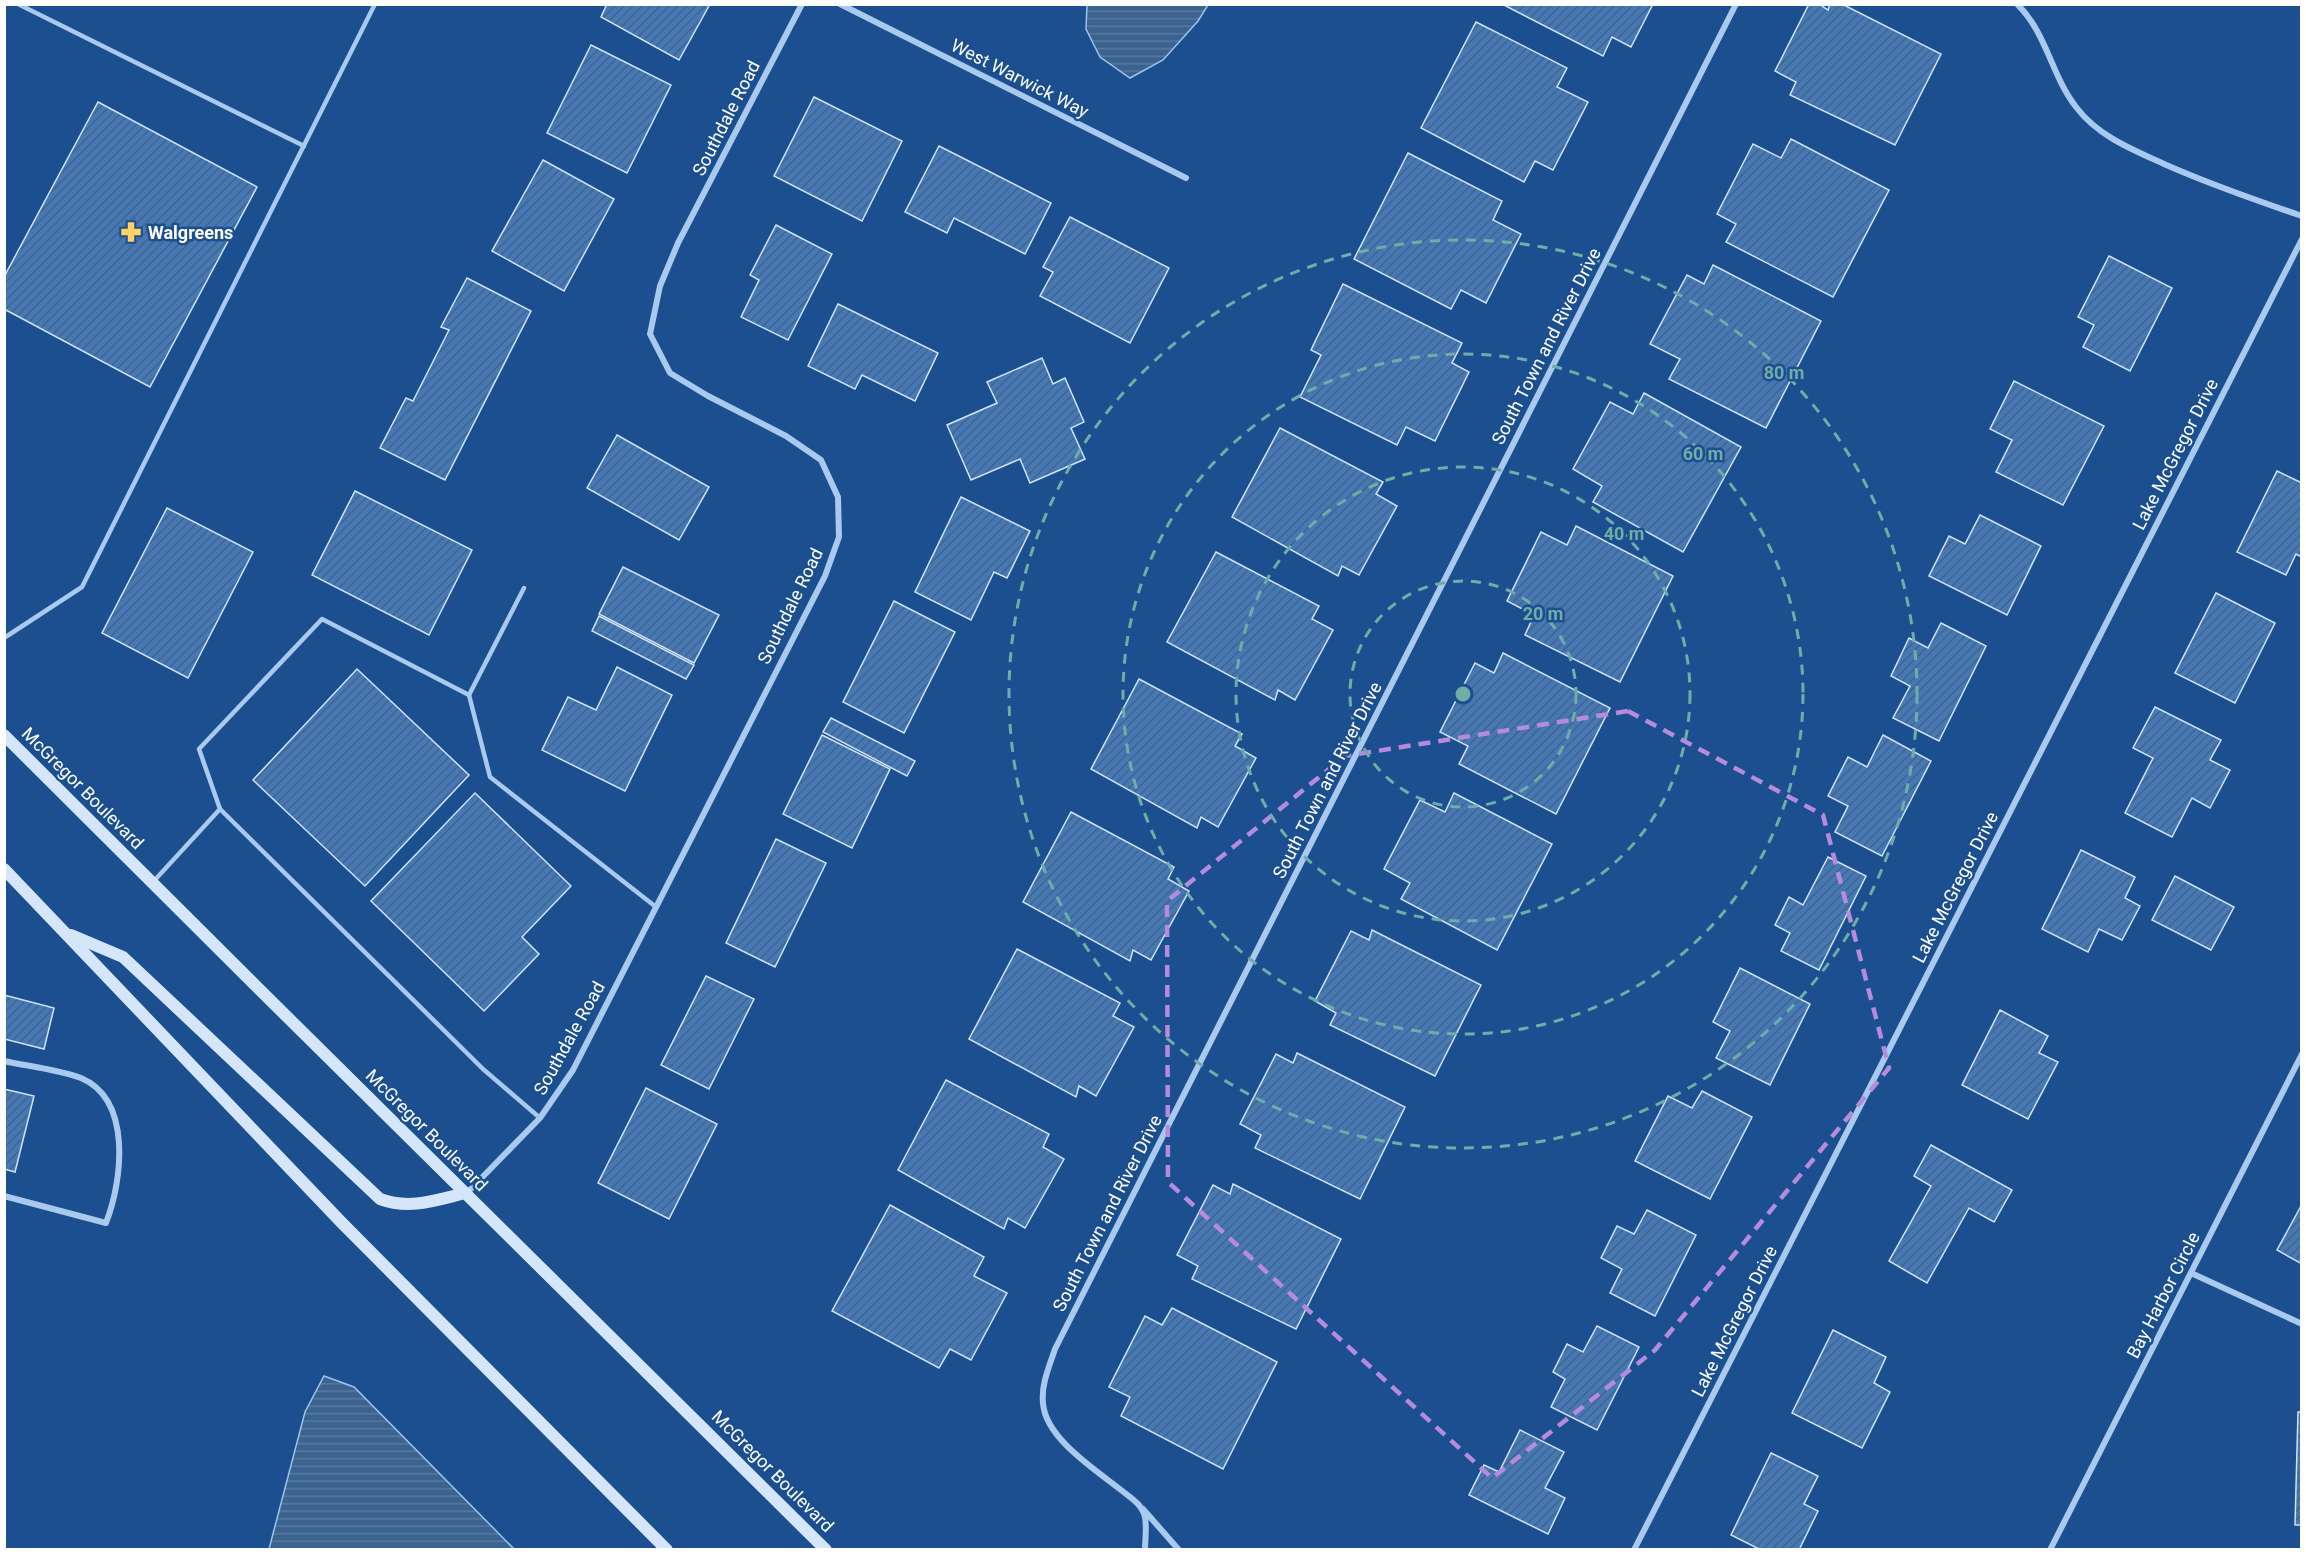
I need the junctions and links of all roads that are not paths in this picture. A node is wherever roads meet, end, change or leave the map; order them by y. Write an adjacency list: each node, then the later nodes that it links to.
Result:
1 (18, 4): 7 (lane)
2 (375, 4): 7 (lane)
3 (802, 4): 18 (street, Southdale Road)
4 (840, 4): 8 (street, West Warwick Way)
5 (1736, 4): 27 (street, South Town and River Drive)
6 (2017, 4): 9 (street)
7 (304, 146): 12 (lane)
8 (1186, 178)
9 (2301, 216)
10 (2301, 239): 32 (street, Lake McGregor Drive)
11 (524, 588): 13 (lane)
12 (4, 638)
13 (469, 695): 15 (lane); 18 (lane)
14 (4, 735): 17 (main road, McGregor Boulevard)
15 (220, 809): 17 (lane); 22 (lane)
16 (4, 869): 19 (main road)
17 (153, 883): 23 (main road, McGregor Boulevard)
18 (656, 906): 22 (street, Southdale Road)
19 (65, 932): 23 (main road); 28 (main road)
20 (2301, 1054): 25 (street, Bay Harbor Circle)
21 (4, 1060): 24 (street)
22 (540, 1118): 23 (street, Southdale Road)
23 (466, 1193): 29 (main road, McGregor Boulevard)
24 (4, 1196)
25 (2191, 1273): 26 (street); 33 (street, Bay Harbor Circle)
26 (2301, 1324)
27 (1139, 1504): 30 (street); 31 (street, South Town and River Drive)
28 (667, 1550)
29 (826, 1550)
30 (1145, 1550)
31 (1179, 1550)
32 (1634, 1550)
33 (2050, 1550)

